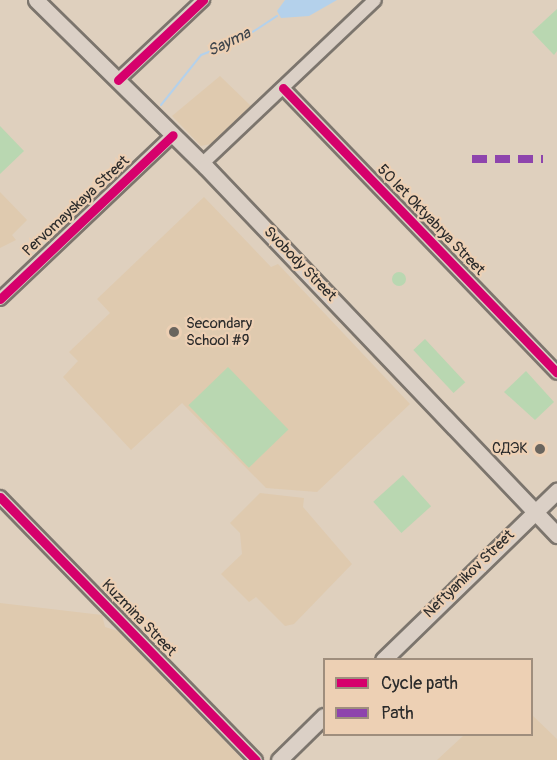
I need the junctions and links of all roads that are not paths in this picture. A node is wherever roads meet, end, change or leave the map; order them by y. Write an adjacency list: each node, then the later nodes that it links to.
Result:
1 (36, 0): 4 (main road, Svobody Street)
2 (203, 0): 4 (street)
3 (375, 0): 5 (street)
4 (118, 80): 6 (main road, Svobody Street)
5 (283, 88): 7 (street); 9 (street, 50 let Oktyabrya Street)
6 (173, 135): 7 (main road, Svobody Street); 8 (street, Pervomayskaya Street)
7 (202, 164): 12 (main road, Svobody Street)
8 (0, 299)
9 (557, 373)
10 (557, 491): 12 (main road, Neftyanikov Street)
11 (0, 497): 16 (street, Kuzmina Street)
12 (535, 511): 13 (main road, Svobody Street); 14 (main road, Neftyanikov Street)
13 (557, 534)
14 (385, 658)
15 (323, 717): 17 (main road)
16 (256, 760)
17 (279, 760)

